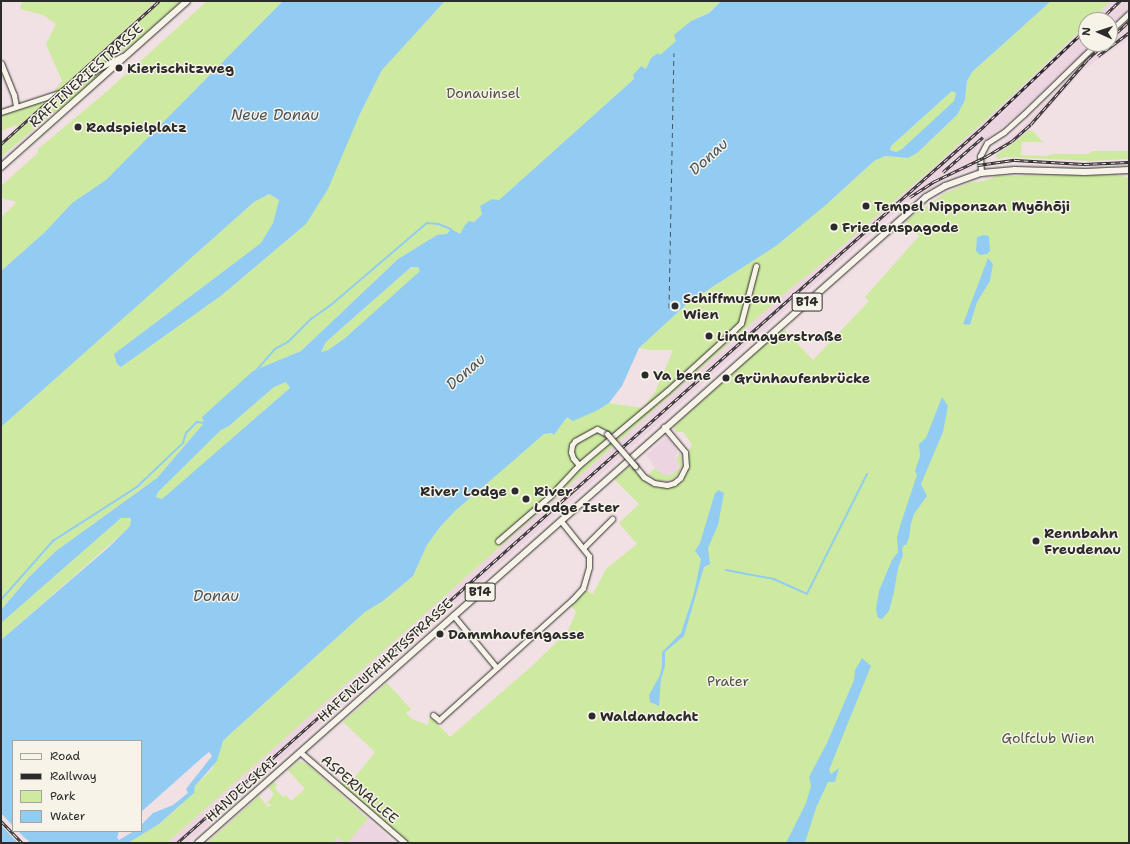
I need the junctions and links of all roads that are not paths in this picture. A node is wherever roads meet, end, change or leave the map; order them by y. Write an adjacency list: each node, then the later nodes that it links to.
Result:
1 (187, 1): 5 (main road, RAFFINERIESTRASSE)
2 (1129, 13): 3 (street)
3 (1118, 23)
4 (1088, 52): 11 (street)
5 (126, 55): 7 (street); 9 (main road, RAFFINERIESTRASSE)
6 (1, 63): 7 (street)
7 (16, 106): 8 (street)
8 (1, 112)
9 (1, 167)
10 (1129, 170): 11 (main road, B14)
11 (981, 173): 13 (main road, HAFENZUFAHRTSSTRASSE / B14)
12 (756, 266): 14 (street)
13 (664, 427): 14 (street, bridge); 16 (main road, HAFENZUFAHRTSSTRASSE / B14)
14 (579, 465): 17 (street)
15 (612, 519): 18 (street)
16 (561, 520): 18 (street); 19 (main road, HAFENZUFAHRTSSTRASSE / B14)
17 (498, 541)
18 (584, 547): 20 (street)
19 (453, 616): 20 (street); 22 (main road, HAFENZUFAHRTSSTRASSE / B14)
20 (496, 667): 21 (street)
21 (433, 715)
22 (300, 752): 23 (main road, HANDELSKAI / B14); 24 (street, ASPERNALLEE)
23 (198, 843)
24 (405, 843)

